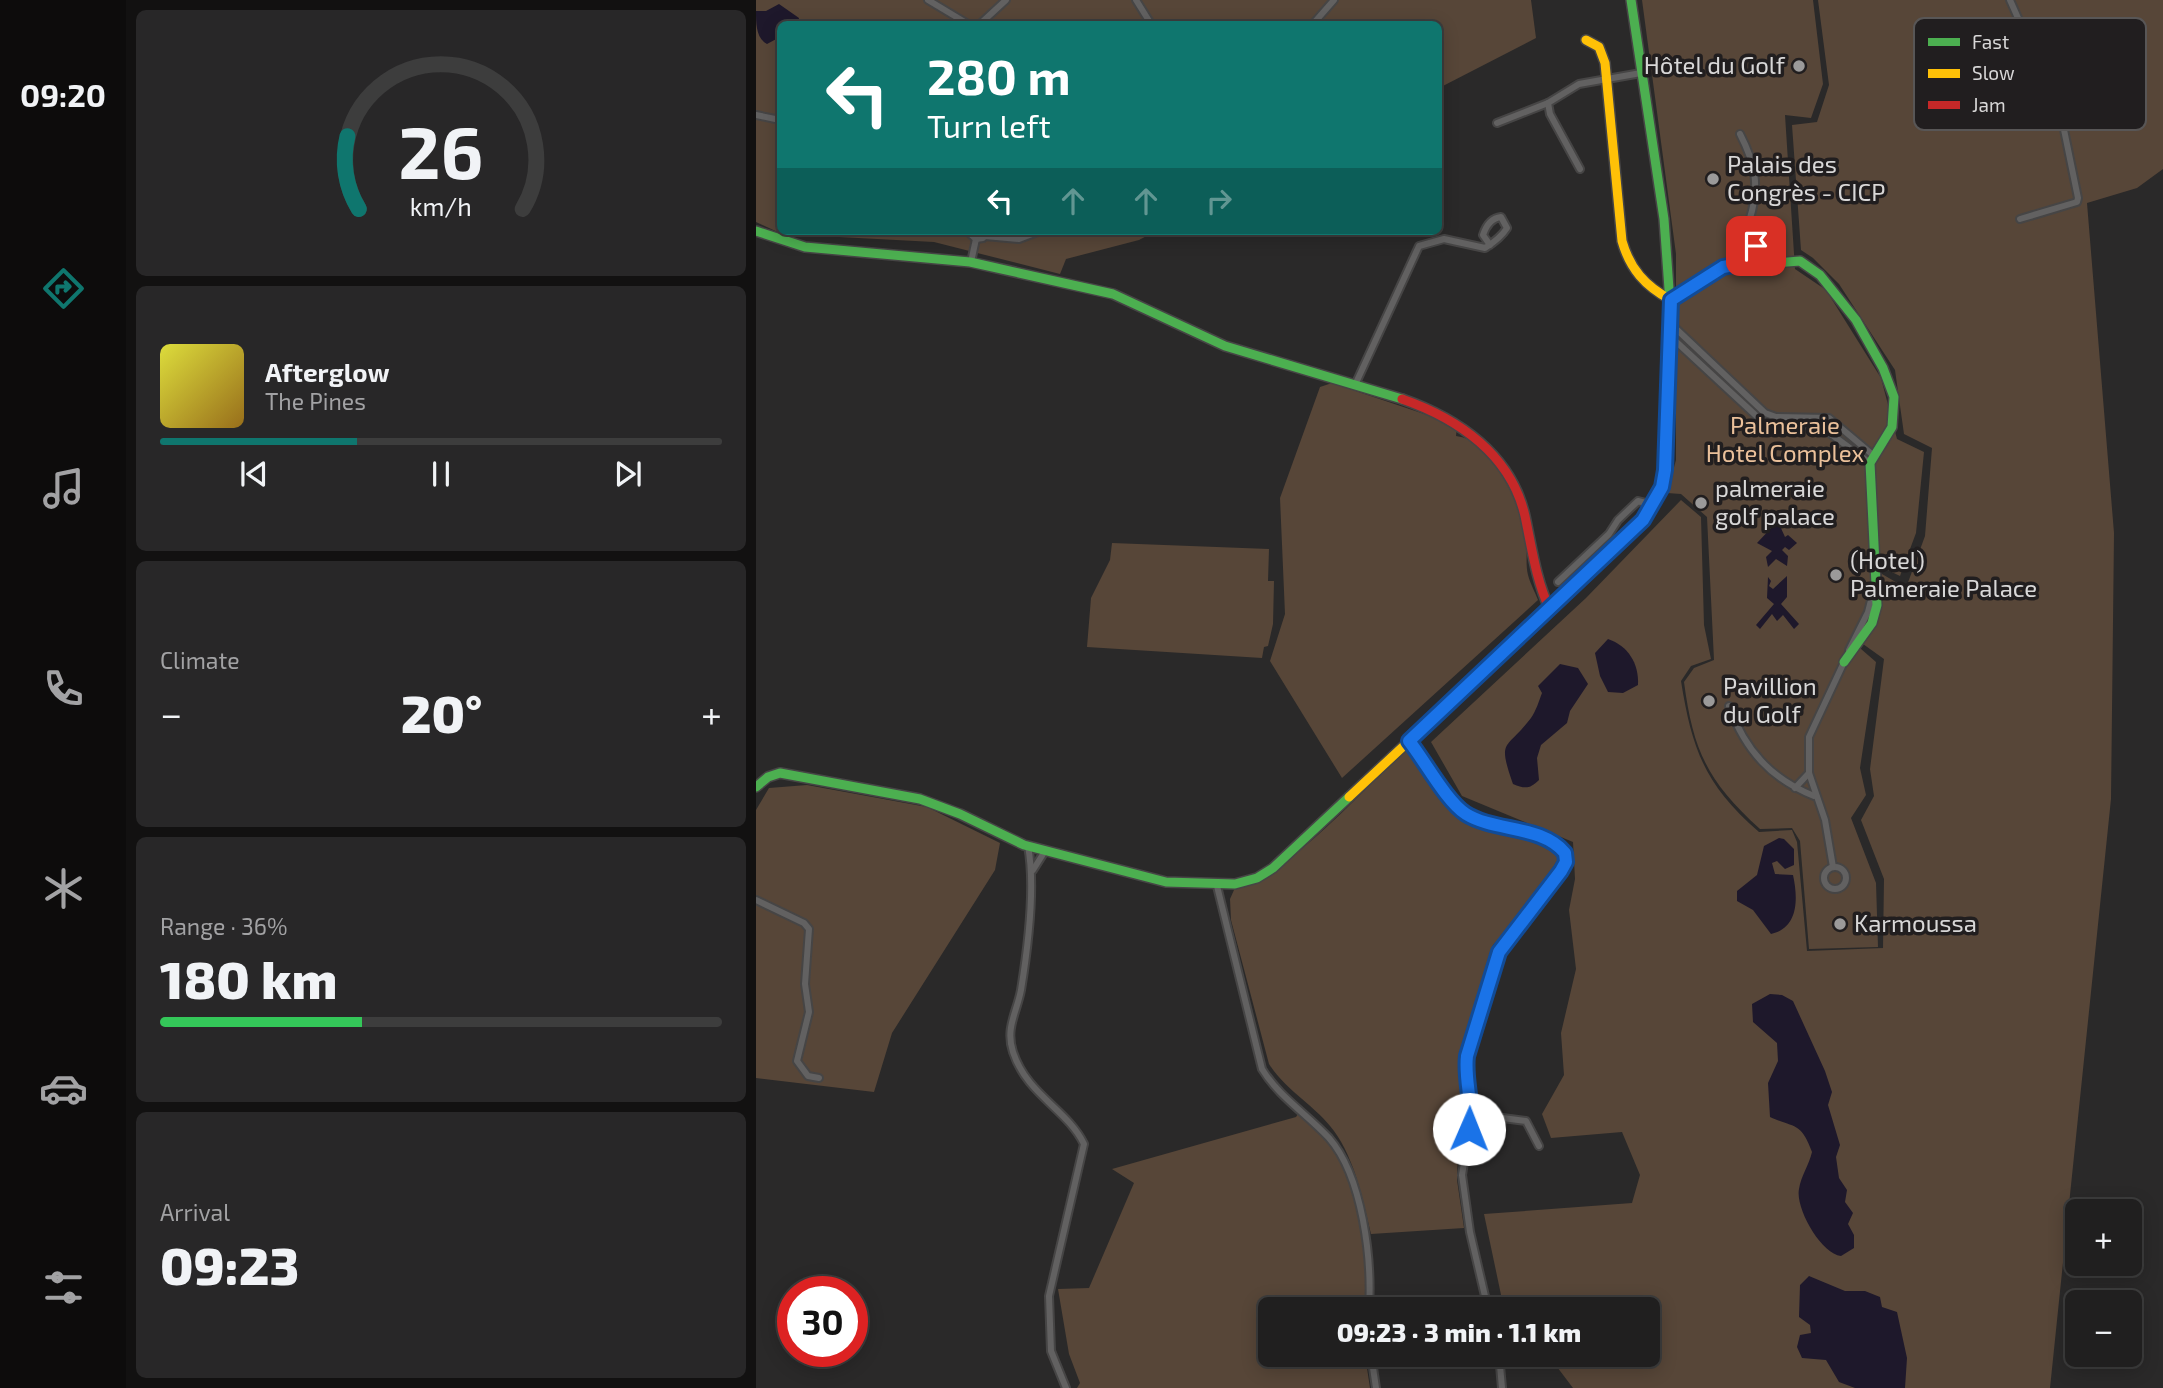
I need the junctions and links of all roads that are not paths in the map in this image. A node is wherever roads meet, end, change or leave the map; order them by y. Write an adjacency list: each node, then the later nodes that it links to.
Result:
1 (928, 0): 8 (street)
2 (1006, 0): 9 (street)
3 (1136, 0): 10 (street)
4 (1334, 0): 11 (street)
5 (1631, 0): 13 (street)
6 (2010, 0): 7 (street)
7 (2018, 18)
8 (963, 21)
9 (983, 21)
10 (1149, 21)
11 (1316, 21)
12 (1586, 40): 14 (street)
13 (1641, 73): 14 (street); 32 (street)
14 (1606, 77): 15 (street); 32 (street)
15 (1548, 103): 18 (street); 21 (street)
16 (756, 115): 17 (street)
17 (777, 119)
18 (1497, 123)
19 (2064, 130): 22 (street)
20 (1740, 134): 30 (street)
21 (1580, 169)
22 (2020, 219)
23 (756, 231): 31 (street)
24 (971, 235): 28 (street)
25 (984, 235): 28 (street)
26 (991, 235): 27 (street)
27 (1026, 235)
28 (976, 240): 31 (street)
29 (1490, 245): 29 (street); 35 (street)
30 (1757, 261): 32 (street); 37 (street)
31 (971, 262): 35 (street)
32 (1671, 300): 33 (street)
33 (1671, 324): 34 (street); 36 (street)
34 (1671, 335): 36 (street); 38 (street)
35 (1355, 385): 40 (street)
36 (1734, 388): 37 (street); 37 (street)
37 (1871, 459): 41 (street)
38 (1654, 505): 39 (street); 40 (street)
39 (1558, 582)
40 (1550, 610): 43 (street)
41 (1844, 662): 44 (street)
42 (1729, 706): 46 (street)
43 (1409, 741): 52 (street); 55 (street)
44 (1809, 773): 46 (street); 47 (street)
45 (756, 787): 48 (street)
46 (1794, 788): 47 (street)
47 (1814, 796): 50 (street)
48 (1028, 846): 49 (street); 51 (street)
49 (1045, 850): 51 (street); 52 (street)
50 (1833, 867)
51 (1033, 870): 61 (street)
52 (1217, 886): 57 (street)
53 (756, 900): 54 (street)
54 (818, 1078)
55 (1472, 1114): 56 (street); 58 (street)
56 (1539, 1146)
57 (1369, 1297)
58 (1485, 1297)
59 (1373, 1367): 62 (street)
60 (1500, 1367): 63 (street)
61 (1066, 1388)
62 (1376, 1388)
63 (1502, 1388)

